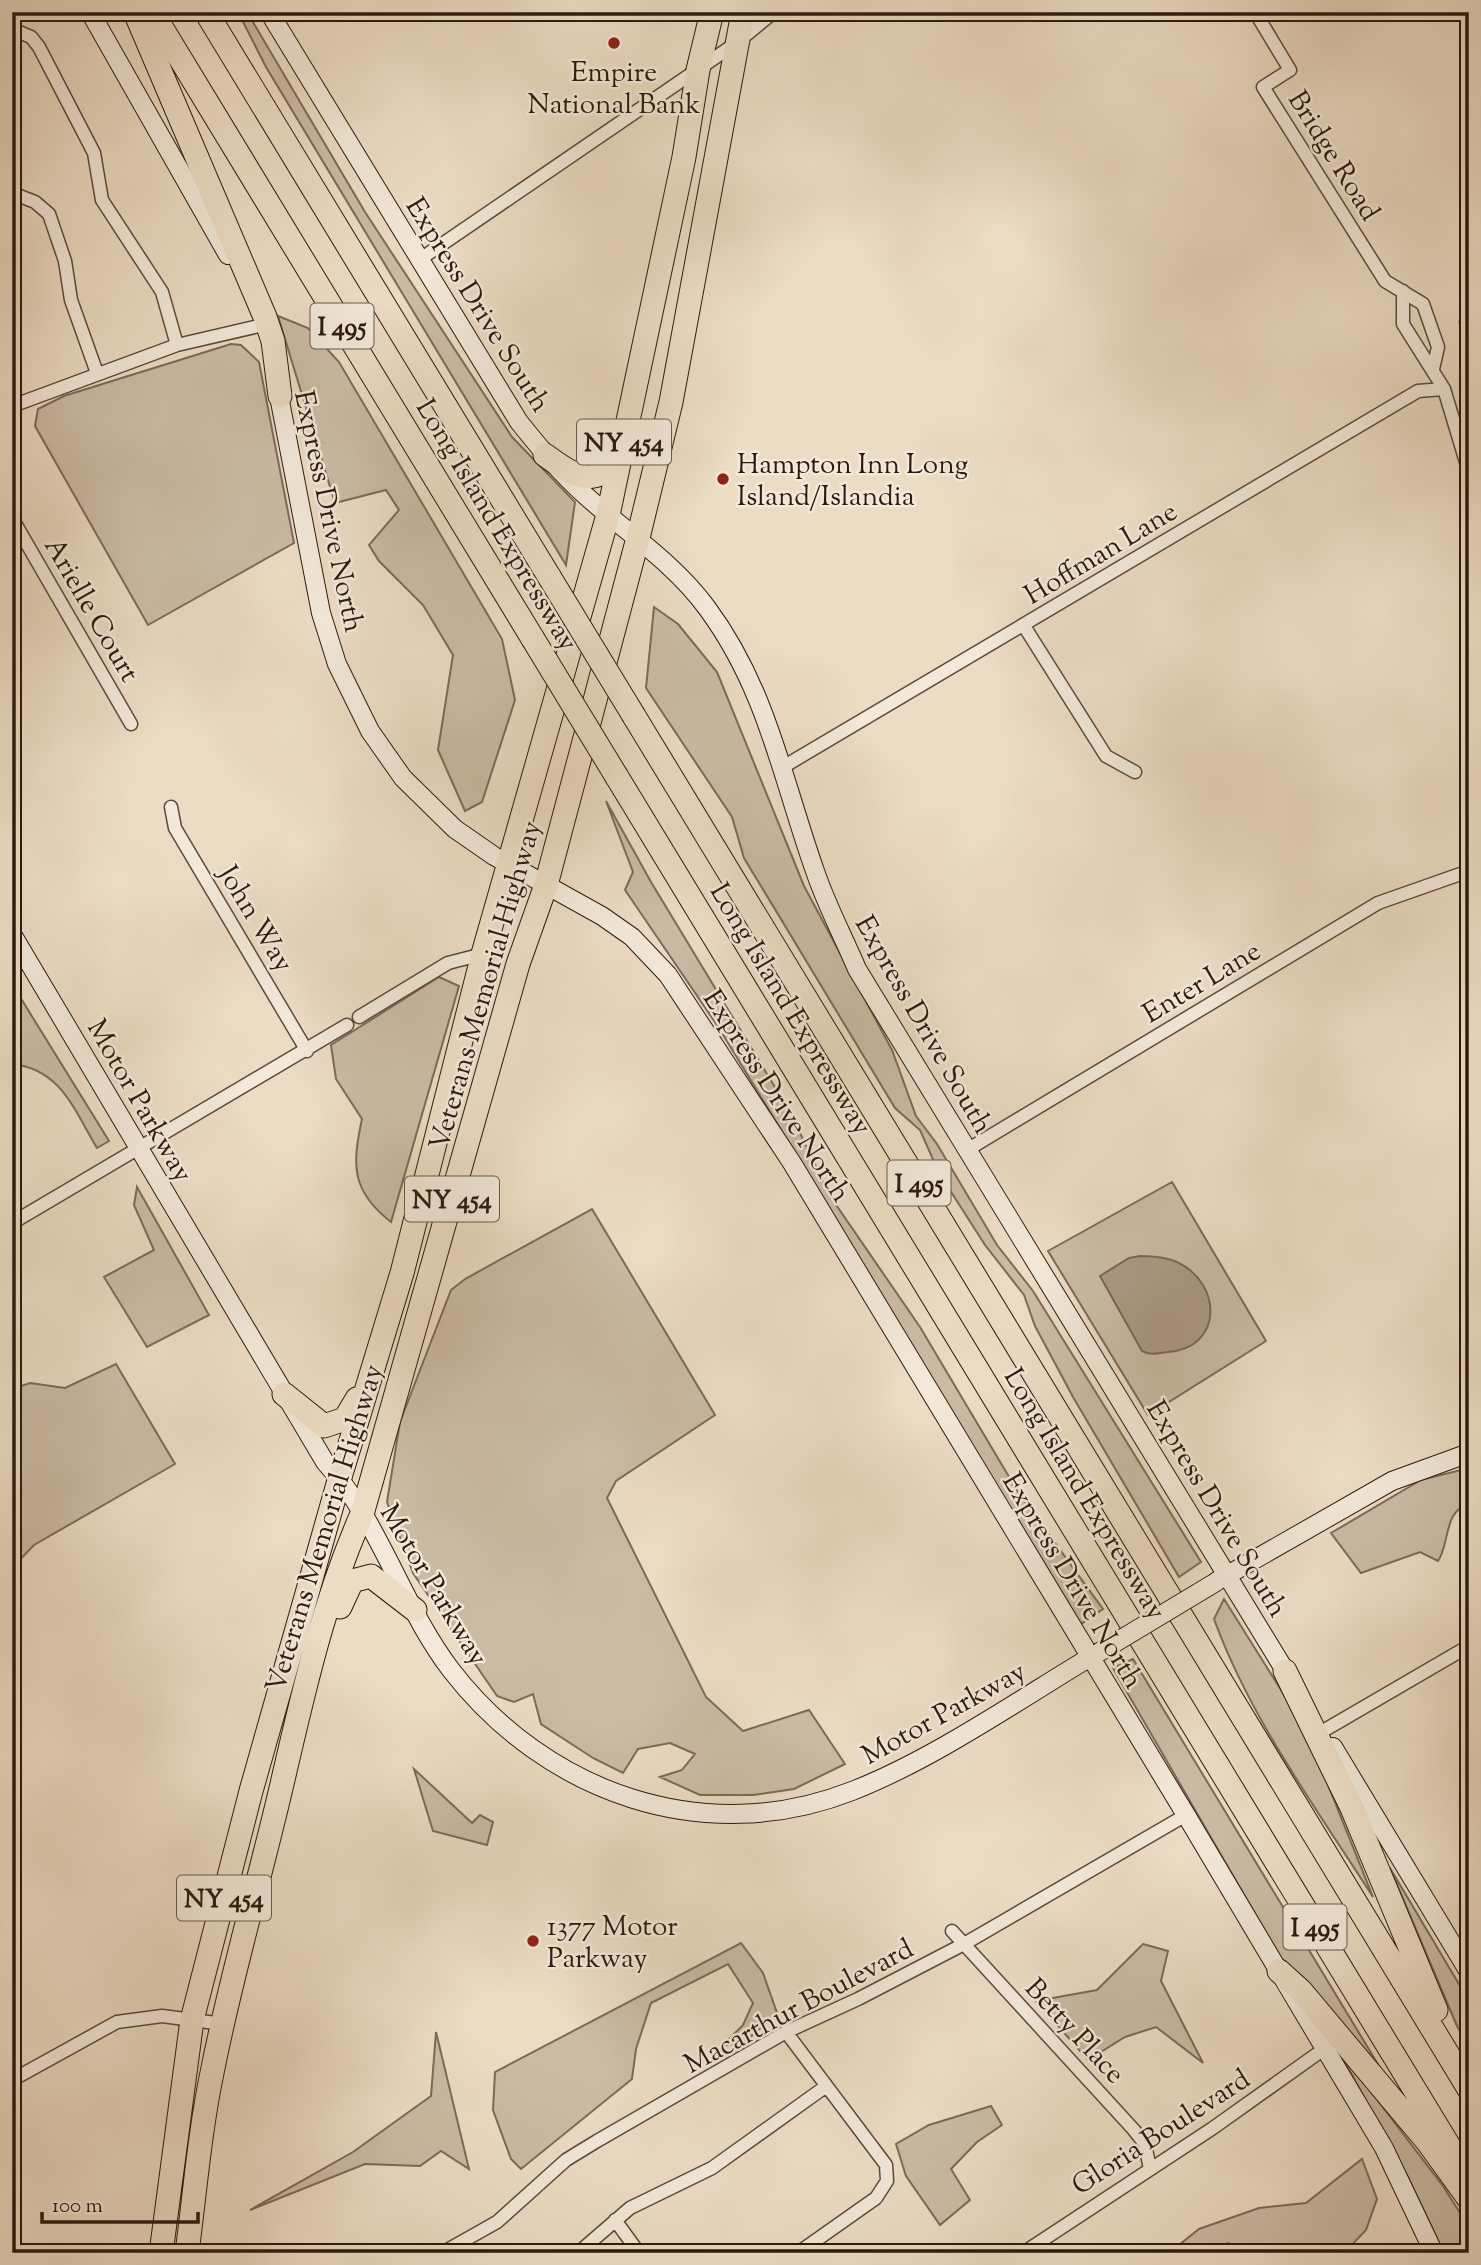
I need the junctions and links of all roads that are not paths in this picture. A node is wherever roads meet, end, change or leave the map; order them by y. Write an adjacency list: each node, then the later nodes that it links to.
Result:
1 (90, 12): 16 (main road, Express Drive North)
2 (135, 12): 21 (highway)
3 (152, 12): 72 (highway, Long Island Expressway / I 495, bridge)
4 (206, 12): 70 (highway, Long Island Expressway / I 495, bridge)
5 (270, 12): 14 (main road, Express Drive South)
6 (712, 12): 12 (highway, Veterans Memorial Highway / NY 454)
7 (743, 12): 11 (highway, Veterans Memorial Highway / NY 454)
8 (774, 12): 11 (street)
9 (1255, 12): 15 (street, Bridge Road)
10 (12, 29): 17 (street)
11 (735, 44): 12 (street); 28 (highway, Veterans Memorial Highway / NY 454)
12 (698, 70): 14 (street); 24 (highway, Veterans Memorial Highway / NY 454)
13 (12, 193): 19 (street)
14 (419, 260): 23 (main road, Express Drive South)
15 (1403, 291): 18 (street); 18 (street, Bridge Road)
16 (259, 326): 17 (street); 21 (main road, Express Drive North)
17 (177, 345): 19 (street)
18 (1433, 369): 20 (street)
19 (97, 373): 22 (street)
20 (1444, 389): 25 (street); 29 (street, Hoffman Lane)
21 (280, 396): 34 (main road, Express Drive North)
22 (12, 406)
23 (545, 455): 24 (highway); 26 (main road, Express Drive South)
24 (620, 457): 26 (highway, Veterans Memorial Highway / NY 454)
25 (1469, 471)
26 (608, 515): 28 (main road, Express Drive South); 34 (highway, Veterans Memorial Highway / NY 454)
27 (12, 518): 30 (street, Arielle Court)
28 (638, 538): 31 (main road, Express Drive South); 36 (highway, Veterans Memorial Highway / NY 454)
29 (1024, 626): 31 (street, Hoffman Lane); 32 (street)
30 (131, 724)
31 (783, 767): 43 (main road, Express Drive South)
32 (1135, 772)
33 (171, 807): 41 (street, John Way)
34 (511, 865): 36 (main road, Express Drive North); 38 (highway, Veterans Memorial Highway / NY 454)
35 (1469, 872): 43 (street, Enter Lane)
36 (546, 885): 49 (highway, Veterans Memorial Highway / NY 454); 53 (main road, Express Drive North)
37 (12, 934): 42 (main road, Motor Parkway)
38 (484, 954): 39 (street); 45 (highway, Veterans Memorial Highway / NY 454)
39 (359, 1017)
40 (348, 1025): 41 (street)
41 (307, 1051): 42 (street)
42 (139, 1148): 44 (street); 46 (main road, Motor Parkway)
43 (967, 1150): 50 (main road, Express Drive South)
44 (12, 1223)
45 (387, 1324): 46 (highway); 48 (highway, Veterans Memorial Highway / NY 454)
46 (284, 1394): 48 (main road, Motor Parkway)
47 (1469, 1454): 50 (main road, Motor Parkway)
48 (340, 1477): 49 (main road, Motor Parkway); 63 (highway, Veterans Memorial Highway / NY 454)
49 (362, 1514): 51 (main road, Motor Parkway); 55 (highway, Veterans Memorial Highway / NY 454)
50 (1222, 1578): 53 (main road, Motor Parkway, bridge); 54 (main road, Express Drive South)
51 (415, 1610): 53 (main road, Motor Parkway); 55 (highway)
52 (1469, 1646): 56 (street)
53 (1093, 1655): 57 (main road, Express Drive North)
54 (1285, 1671): 56 (main road, Express Drive South); 67 (highway)
55 (307, 1684): 64 (highway, Veterans Memorial Highway / NY 454)
56 (1323, 1731): 60 (main road, Express Drive South)
57 (1186, 1815): 59 (street, Macarthur Boulevard); 61 (main road, Express Drive North)
58 (953, 1931): 59 (street, Betty Place)
59 (964, 1944): 65 (street, Macarthur Boulevard); 71 (street, Betty Place)
60 (1462, 1946): 62 (main road, Express Drive South)
61 (1279, 1971): 66 (main road, Express Drive North); 73 (highway)
62 (1469, 1972)
63 (192, 2020): 64 (street); 68 (street); 75 (highway, Veterans Memorial Highway / NY 454)
64 (223, 2024): 76 (highway, Veterans Memorial Highway / NY 454)
65 (786, 2032): 69 (street); 77 (street, Macarthur Boulevard)
66 (1324, 2049): 71 (street, Gloria Boulevard); 82 (main road, Express Drive North)
67 (1469, 2076)
68 (12, 2080)
69 (825, 2087): 74 (street); 80 (street)
70 (1469, 2089)
71 (1150, 2169): 81 (street, Gloria Boulevard)
72 (1469, 2179)
73 (1469, 2199)
74 (615, 2220): 78 (street); 79 (street)
75 (161, 2253)
76 (187, 2253)
77 (442, 2253)
78 (578, 2253)
79 (639, 2253)
80 (798, 2253)
81 (1023, 2253)
82 (1434, 2253)

